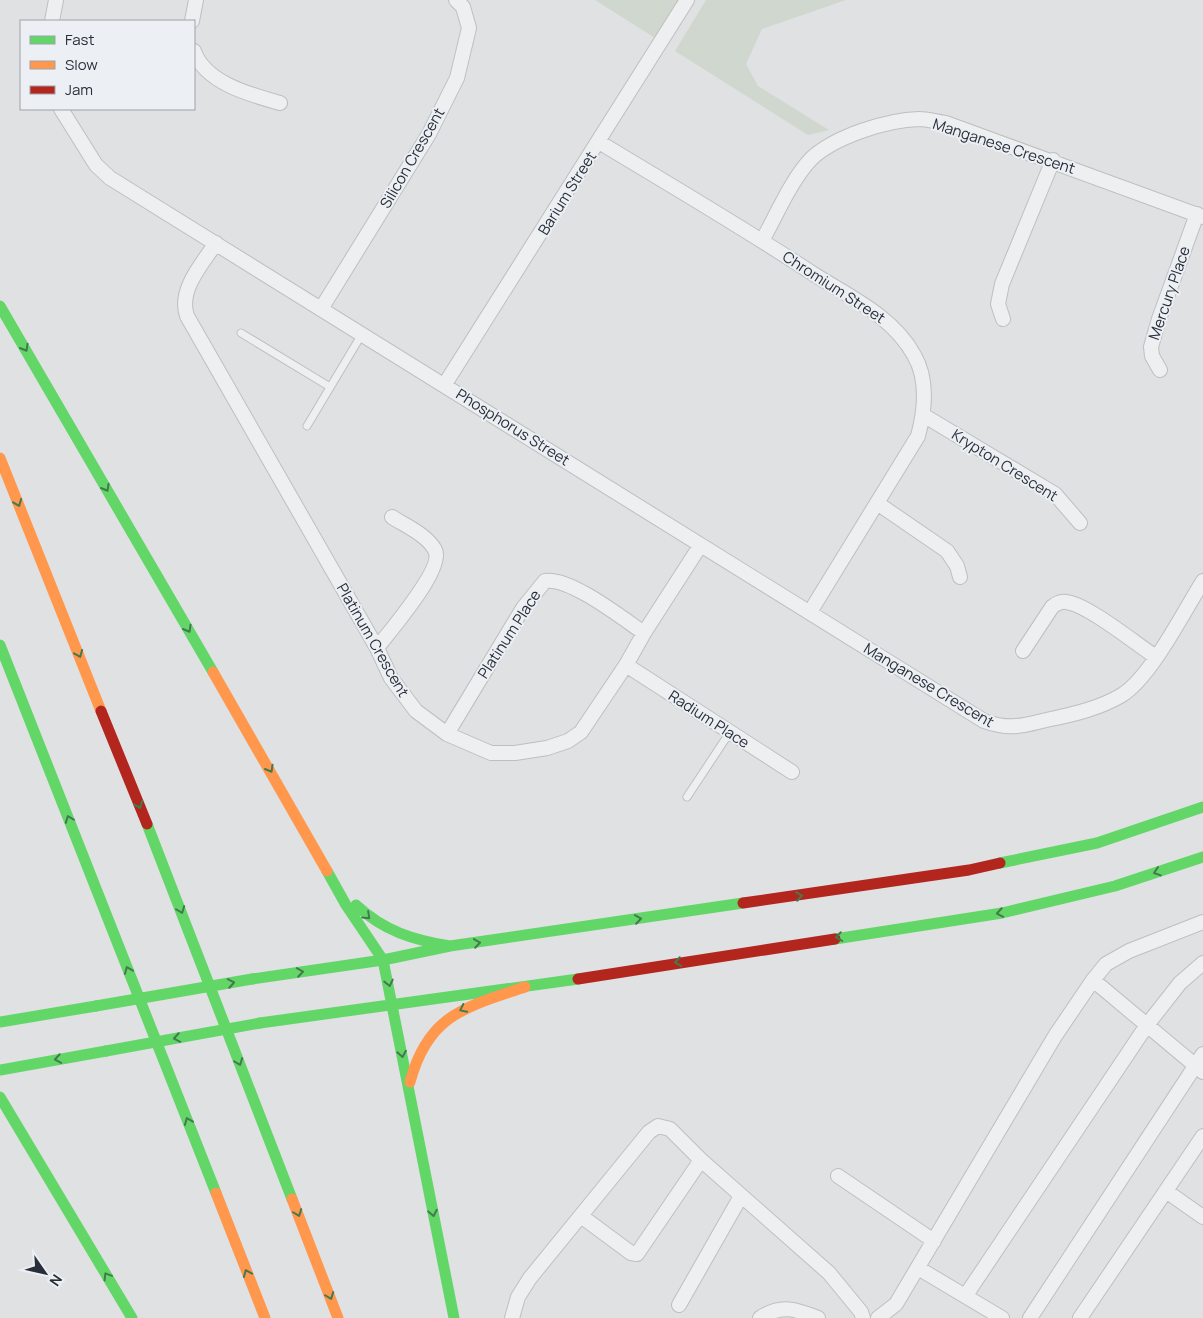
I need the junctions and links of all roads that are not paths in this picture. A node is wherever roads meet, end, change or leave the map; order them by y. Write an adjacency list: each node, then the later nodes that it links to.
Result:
1 (56, 0): 5 (street)
2 (196, 0): 6 (street)
3 (456, 0): 16 (street, Silicon Crescent)
4 (687, 0): 10 (street, Barium Street)
5 (52, 20)
6 (192, 20)
7 (195, 53): 8 (street)
8 (280, 103)
9 (62, 110): 14 (street)
10 (599, 142): 13 (street, Chromium Street); 21 (street, Barium Street)
11 (1053, 160): 12 (street, Manganese Crescent); 13 (street, Manganese Crescent); 17 (street)
12 (1200, 215): 20 (street, Mercury Place)
13 (762, 241): 23 (street, Chromium Street)
14 (216, 243): 16 (street, Phosphorus Street); 35 (street, Platinum Crescent)
15 (0, 306): 45 (main road, one-way to 45)
16 (321, 309): 19 (street, Phosphorus Street)
17 (1003, 319)
18 (241, 333): 22 (lane)
19 (362, 334): 21 (street, Phosphorus Street); 22 (lane)
20 (1160, 370)
21 (446, 384): 29 (street, Phosphorus Street)
22 (330, 387): 24 (lane)
23 (924, 415): 26 (street, Chromium Street); 28 (street, Krypton Crescent)
24 (307, 426)
25 (0, 458): 75 (main road, one-way to 75)
26 (877, 504): 30 (street); 32 (street, Chromium Street)
27 (392, 517): 35 (street)
28 (1080, 523)
29 (700, 546): 32 (street, Phosphorus Street); 33 (street, Platinum Crescent)
30 (960, 577)
31 (1203, 581): 37 (street, Manganese Crescent)
32 (810, 612): 37 (street, Manganese Crescent)
33 (644, 633): 38 (street, Platinum Crescent); 40 (street, Platinum Place)
34 (0, 644): 74 (main road, one-way to 34)
35 (377, 648): 40 (street, Platinum Crescent)
36 (1023, 651): 37 (street)
37 (1156, 657)
38 (626, 665): 39 (street, Radium Place); 40 (street, Platinum Crescent)
39 (730, 732): 41 (street, Radium Place); 42 (lane)
40 (447, 734)
41 (792, 772)
42 (687, 797)
43 (1203, 807): 47 (main road, one-way to 43)
44 (1203, 857): 51 (main road, one-way to 51)
45 (332, 881): 47 (main road, one-way to 47); 48 (main road)
46 (1203, 922): 50 (street)
47 (450, 946): 48 (main road)
48 (383, 960): 52 (main road, one-way to 52); 53 (main road, one-way to 48, bridge)
49 (1203, 963): 54 (street)
50 (1093, 980): 54 (street); 68 (street)
51 (525, 987): 52 (main road); 57 (main road, one-way to 57)
52 (394, 1006): 56 (main road, one-way to 56, bridge); 57 (main road, one-way to 57)
53 (0, 1022)
54 (1147, 1025): 55 (street); 70 (street)
55 (1200, 1064): 82 (street)
56 (0, 1070)
57 (408, 1091): 76 (main road, one-way to 76)
58 (0, 1097): 62 (main road)
59 (4, 1125): 62 (main road)
60 (1203, 1136): 64 (street)
61 (701, 1160): 65 (street); 66 (street); 66 (street)
62 (39, 1165): 73 (main road, one-way to 62)
63 (838, 1176): 68 (street)
64 (1166, 1191): 67 (street); 83 (street)
65 (741, 1196): 71 (street); 80 (street)
66 (581, 1216): 77 (street)
67 (1203, 1217)
68 (934, 1241): 69 (street)
69 (918, 1268): 70 (street); 72 (street)
70 (966, 1296): 81 (street)
71 (679, 1305)
72 (887, 1315)
73 (132, 1318)
74 (265, 1318)
75 (338, 1318)
76 (454, 1318)
77 (512, 1318)
78 (760, 1318): 79 (street)
79 (818, 1318)
80 (863, 1318)
81 (1002, 1318)
82 (1030, 1318)
83 (1080, 1318)

